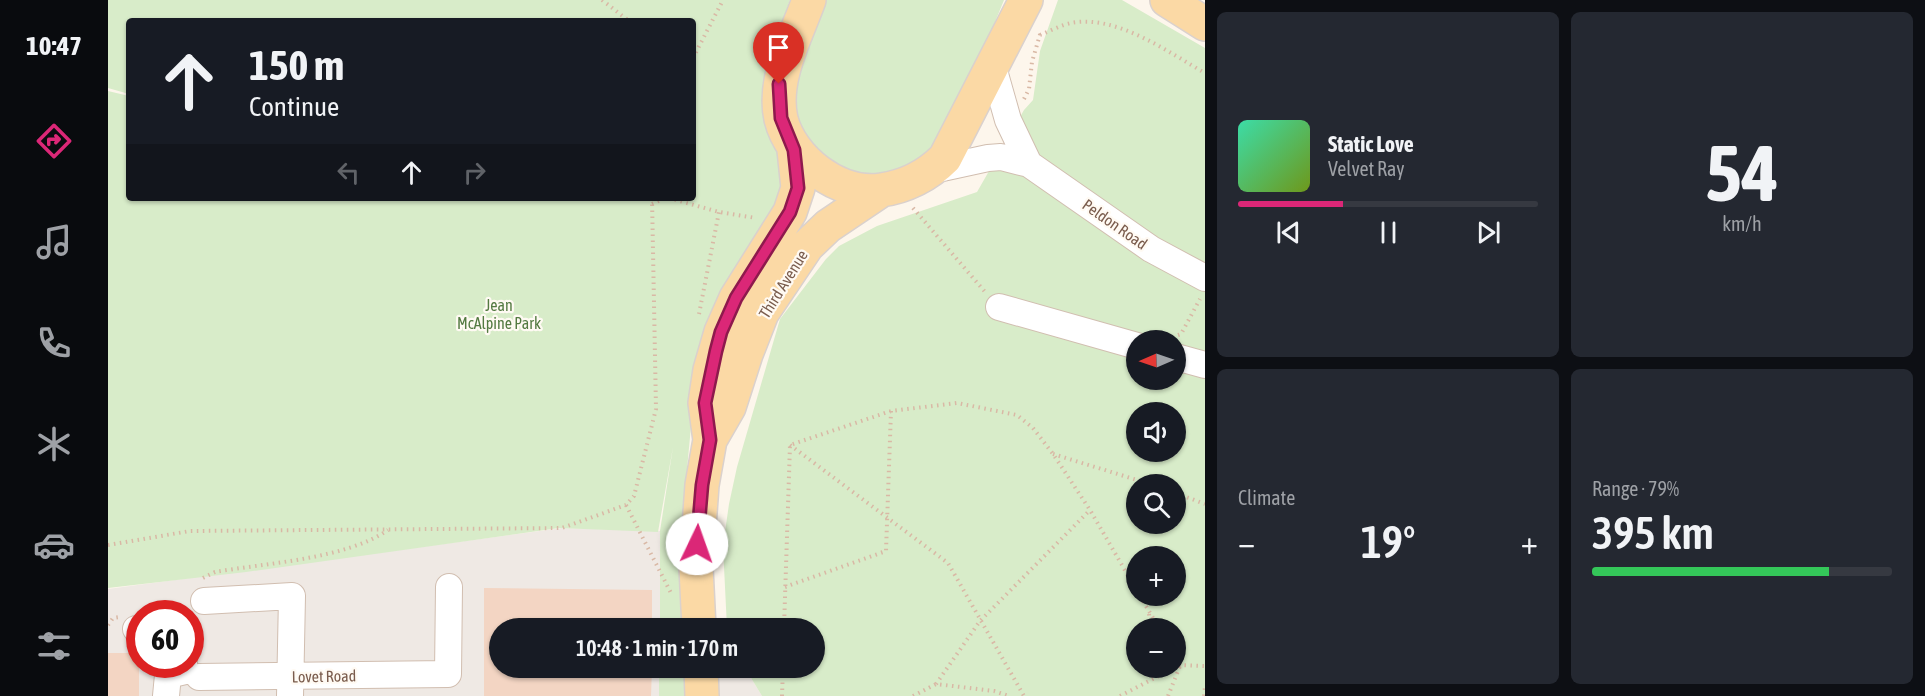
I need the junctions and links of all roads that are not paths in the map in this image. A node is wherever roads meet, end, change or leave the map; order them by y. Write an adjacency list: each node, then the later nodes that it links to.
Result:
1 (809, 0): 6 (main road)
2 (1167, 0): 4 (main road)
3 (1034, 13): 5 (main road)
4 (1205, 24)
5 (993, 67): 7 (street, Peldon Road); 8 (main road)
6 (794, 150): 9 (main road); 15 (main road, Third Avenue)
7 (1029, 164): 8 (street, Peldon Road); 10 (street, Peldon Road)
8 (933, 170): 9 (main road)
9 (880, 190): 15 (main road, Third Avenue)
10 (1205, 278)
11 (999, 307): 12 (street)
12 (1126, 343)
13 (1186, 354): 14 (street)
14 (1205, 365)
15 (710, 440): 18 (main road, Third Avenue)
16 (449, 587): 23 (street, Lovet Road)
17 (202, 590): 22 (street)
18 (698, 618)
19 (204, 673): 22 (street, Lovet Road)
20 (168, 678): 24 (street, Lovet Road)
21 (701, 678): 25 (main road)
22 (291, 686): 23 (street, Lovet Road)
23 (403, 686)
24 (166, 696)
25 (702, 696)

